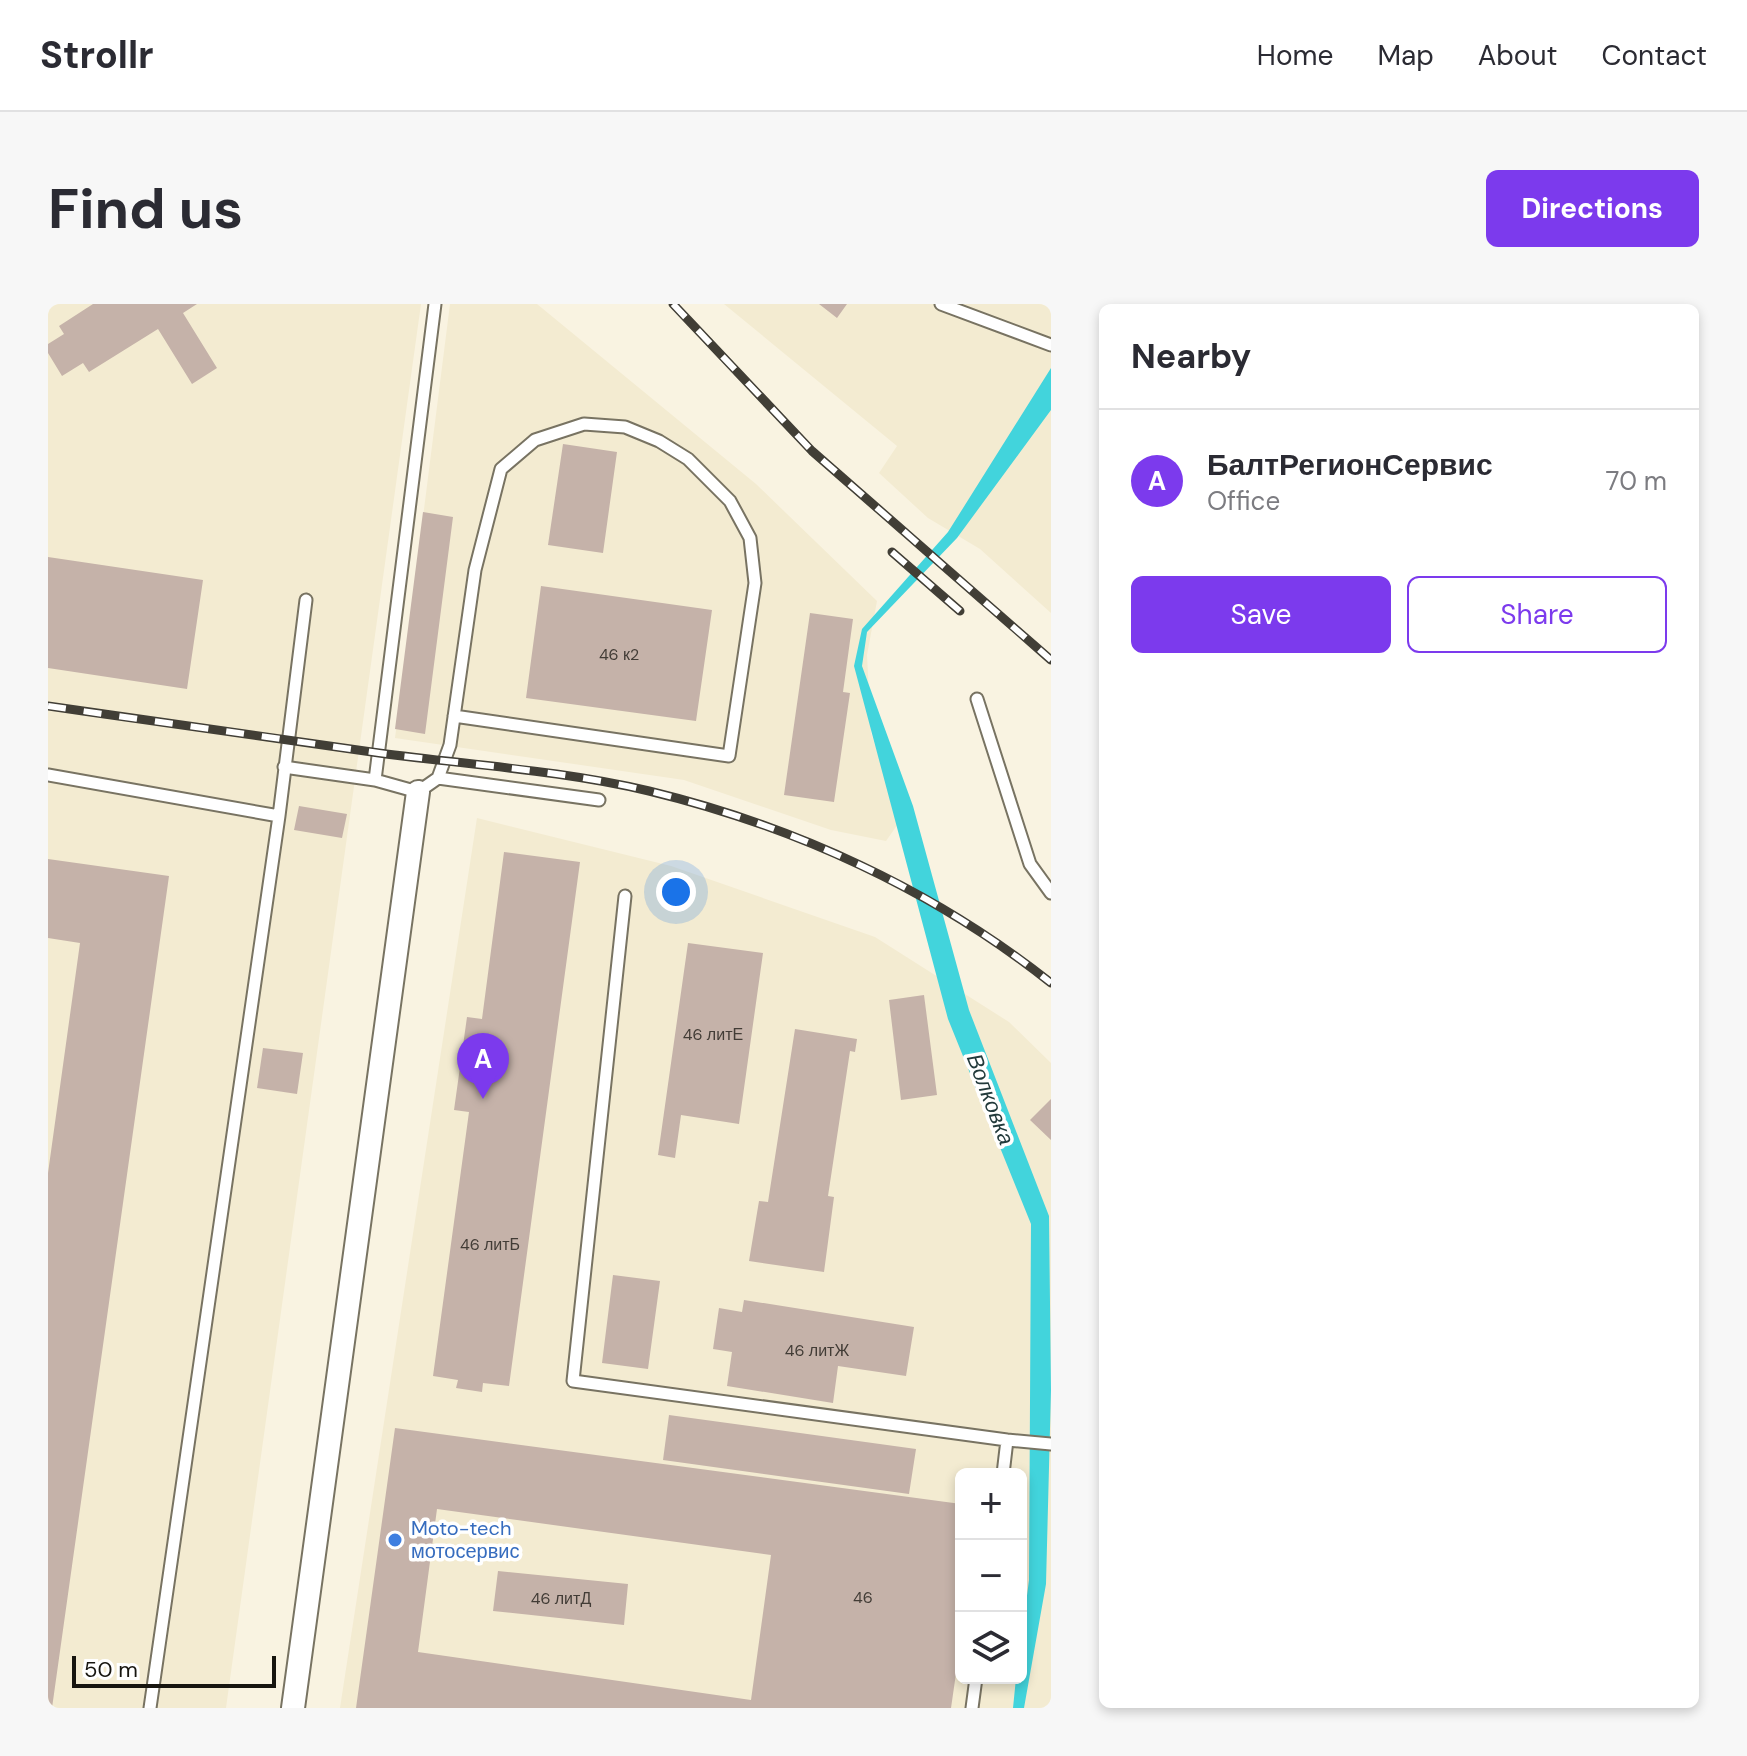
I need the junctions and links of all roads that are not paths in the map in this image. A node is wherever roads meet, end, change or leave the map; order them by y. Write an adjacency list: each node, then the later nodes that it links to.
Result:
1 (435, 304): 10 (lane)
2 (943, 305): 3 (lane)
3 (1051, 345)
4 (306, 600): 7 (lane)
5 (977, 699): 14 (lane)
6 (454, 716): 6 (lane); 9 (lane)
7 (284, 767): 10 (lane); 13 (lane)
8 (48, 775): 13 (lane)
9 (438, 778): 11 (lane); 12 (lane)
10 (375, 780): 11 (lane)
11 (418, 792): 21 (street)
12 (599, 800)
13 (279, 816): 20 (lane)
14 (1051, 893)
15 (625, 896): 16 (lane)
16 (1007, 1440): 17 (lane); 18 (lane)
17 (1051, 1444)
18 (1004, 1468)
19 (975, 1684): 22 (lane)
20 (150, 1708)
21 (293, 1708)
22 (972, 1708)

